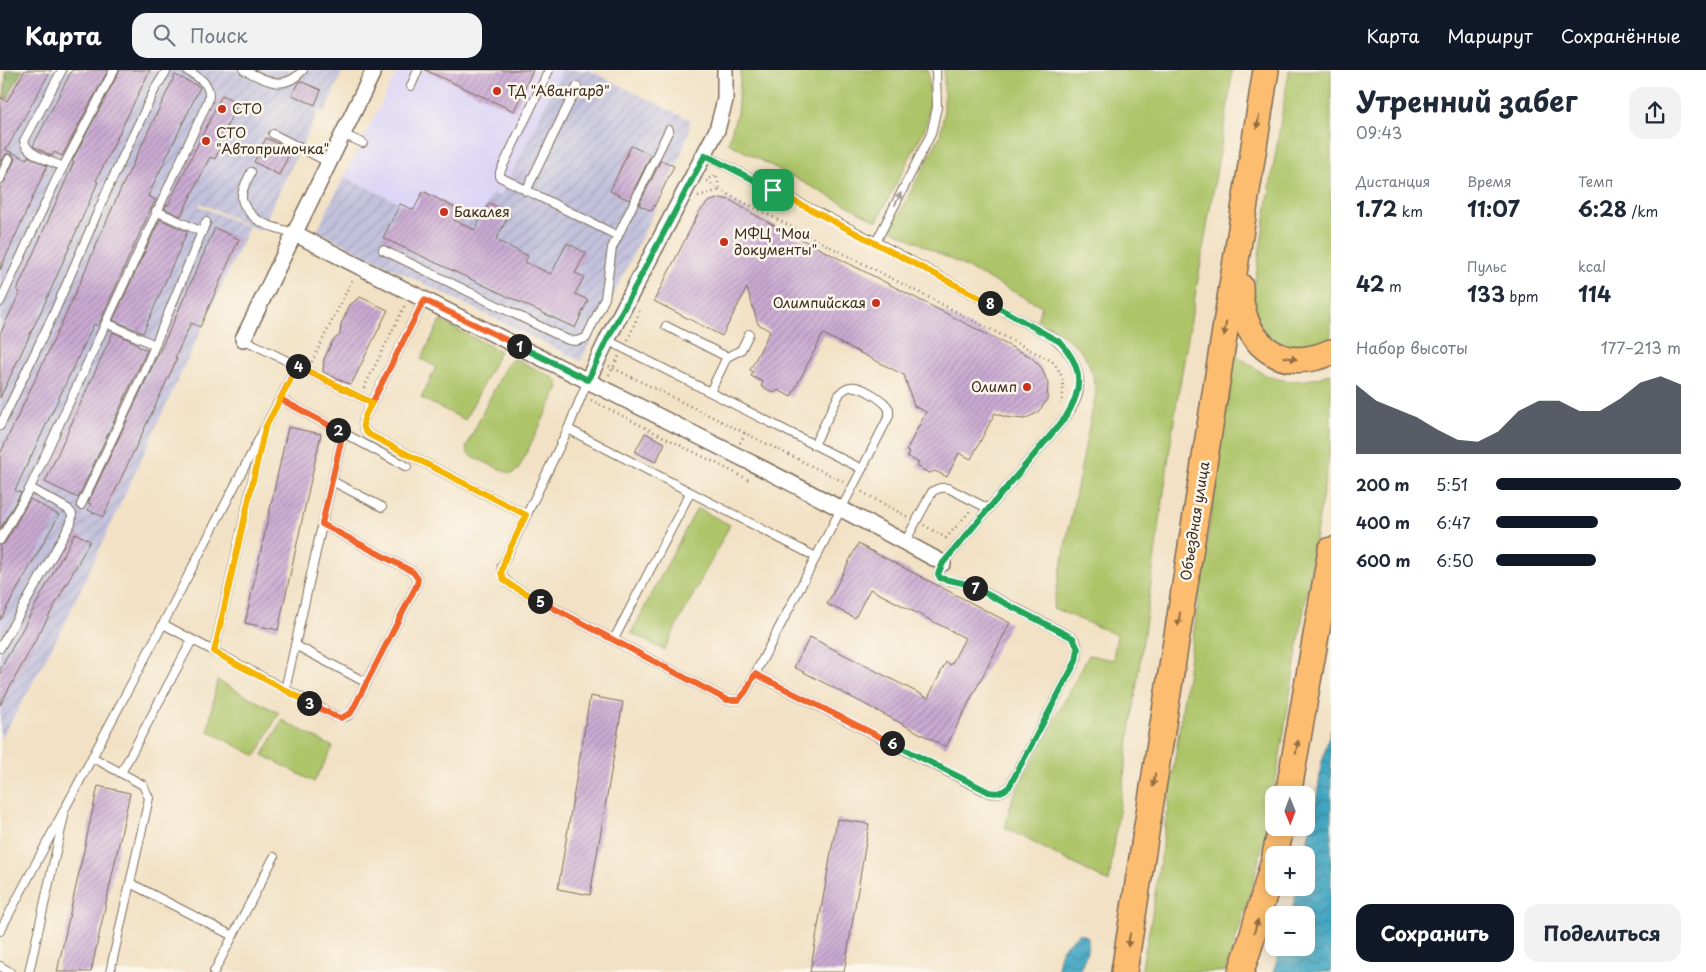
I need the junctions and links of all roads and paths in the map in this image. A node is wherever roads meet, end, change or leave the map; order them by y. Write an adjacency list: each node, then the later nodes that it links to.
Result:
1 (62, 70): 22 (lane)
2 (114, 70): 22 (lane)
3 (167, 70): 54 (lane)
4 (186, 70): 28 (lane)
5 (244, 70): 6 (lane)
6 (303, 70)
7 (374, 70): 17 (street)
8 (418, 70): 13 (lane)
9 (548, 70): 26 (lane)
10 (725, 70): 19 (street)
11 (936, 70): 34 (lane, one-way to 11)
12 (1266, 70): 29 (highway, Объездная улица, one-way to 29)
13 (411, 86)
14 (577, 88): 26 (lane)
15 (669, 130): 33 (lane)
16 (273, 134): 21 (lane)
17 (342, 134): 18 (lane); 21 (street)
18 (363, 143)
19 (705, 155): 34 (lane); 43 (street)
20 (9, 159): 24 (lane)
21 (328, 162): 32 (street)
22 (63, 167): 37 (lane)
23 (252, 172): 32 (lane)
24 (0, 179)
25 (706, 180): 27 (path)
26 (526, 191): 33 (lane)
27 (698, 196)
28 (156, 212): 31 (lane); 39 (lane)
29 (1244, 212): 45 (highway, one-way to 45); 99 (highway, Объездная улица, one-way to 99)
30 (206, 222): 31 (lane)
31 (202, 232): 44 (lane)
32 (294, 233): 38 (street); 42 (street)
33 (618, 236): 35 (lane)
34 (876, 242): 68 (lane)
35 (383, 250)
36 (360, 278): 48 (path)
37 (0, 302)
38 (422, 304): 49 (street); 50 (path); 53 (lane)
39 (106, 323): 44 (lane); 63 (lane)
40 (666, 326): 46 (lane)
41 (750, 334): 46 (lane)
42 (243, 339): 47 (lane)
43 (607, 340): 49 (street); 51 (lane)
44 (155, 345): 65 (lane)
45 (1331, 352)
46 (727, 357): 51 (lane)
47 (297, 366): 52 (lane); 53 (lane)
48 (310, 366)
49 (586, 386): 56 (lane); 62 (path); 67 (street)
50 (363, 390)
51 (710, 392): 58 (lane)
52 (280, 399): 55 (lane); 57 (lane)
53 (372, 403): 69 (lane)
54 (0, 426)
55 (265, 428): 76 (lane); 81 (lane)
56 (568, 429): 64 (lane); 69 (lane)
57 (343, 432): 59 (lane); 61 (lane)
58 (814, 445): 60 (lane); 60 (lane)
59 (408, 467)
60 (862, 469): 67 (lane)
61 (332, 481): 66 (lane); 70 (lane)
62 (751, 481)
63 (30, 488): 71 (lane); 80 (lane)
64 (690, 493): 74 (lane); 78 (lane)
65 (80, 505)
66 (382, 507)
67 (841, 508): 72 (street); 74 (lane)
68 (989, 509): 72 (lane); 75 (lane)
69 (526, 515): 78 (lane)
70 (322, 524): 79 (lane); 83 (lane)
71 (0, 540)
72 (904, 542): 75 (street)
73 (1331, 550): 87 (highway, one-way to 73)
74 (816, 557): 82 (lane)
75 (943, 563): 82 (lane)
76 (163, 624): 77 (lane); 85 (lane)
77 (192, 640): 81 (lane); 86 (lane)
78 (614, 640): 82 (lane)
79 (294, 645): 83 (lane); 84 (lane)
80 (0, 648)
81 (214, 652): 84 (lane)
82 (755, 674)
83 (367, 683): 84 (lane)
84 (285, 690)
85 (92, 758): 86 (lane); 88 (lane)
86 (121, 773): 90 (lane)
87 (1290, 786)
88 (66, 804): 92 (lane); 96 (lane)
89 (274, 857): 93 (lane)
90 (130, 882): 93 (lane); 97 (lane)
91 (1265, 893): 100 (highway, one-way to 91)
92 (0, 931)
93 (233, 936): 98 (lane)
94 (0, 966): 95 (lane)
95 (10, 972)
96 (29, 972)
97 (110, 972)
98 (214, 972)
99 (1124, 972)
100 (1241, 972)

